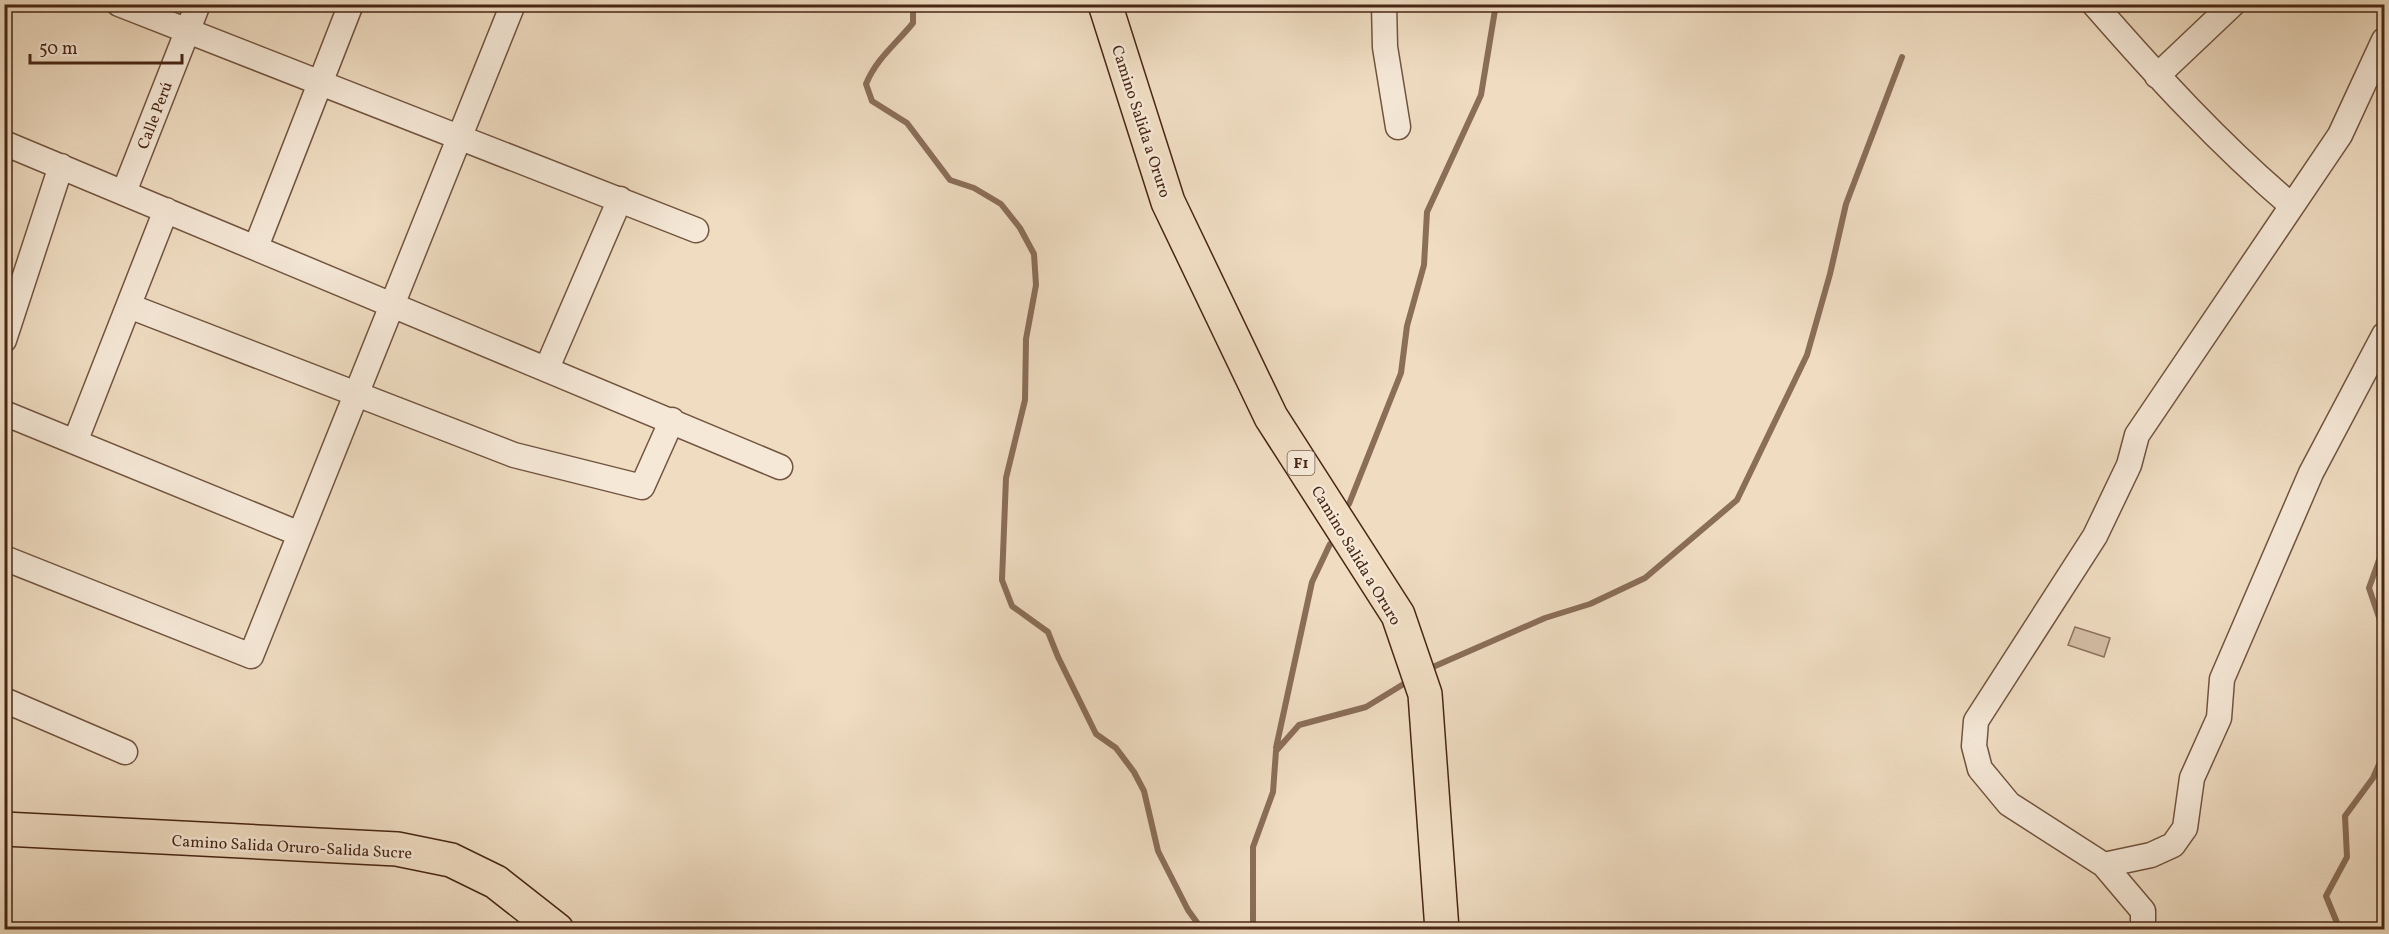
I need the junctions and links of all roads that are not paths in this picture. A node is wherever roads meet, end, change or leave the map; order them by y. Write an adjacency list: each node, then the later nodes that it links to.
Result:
1 (119, 4): 9 (street)
2 (198, 4): 9 (street, Calle Perú)
3 (351, 4): 12 (street)
4 (513, 4): 14 (street)
5 (1105, 4): 40 (main road, Camino Salida a Oruro / F1)
6 (1384, 4): 13 (street)
7 (2094, 4): 11 (street)
8 (2233, 4): 11 (street)
9 (187, 31): 12 (street); 17 (street, Calle Perú)
10 (2385, 40): 19 (street)
11 (2157, 76): 19 (street)
12 (321, 82): 14 (street); 22 (street)
13 (1398, 127)
14 (460, 135): 18 (street); 23 (street)
15 (4, 143): 16 (street)
16 (61, 166): 17 (street); 26 (street)
17 (124, 192): 20 (street)
18 (620, 199): 21 (street); 27 (street)
19 (2292, 206): 38 (street)
20 (166, 210): 22 (street); 24 (street)
21 (696, 230)
22 (256, 247): 23 (street)
23 (392, 304): 27 (street); 28 (street)
24 (129, 306): 28 (street); 31 (street)
25 (2385, 335): 38 (street)
26 (4, 340)
27 (547, 368): 30 (street)
28 (356, 394): 30 (street); 33 (street)
29 (4, 413): 31 (street)
30 (672, 420): 32 (street)
31 (75, 442): 33 (street)
32 (780, 467)
33 (300, 534): 34 (street)
34 (4, 558)
35 (4, 700): 36 (street)
36 (125, 752)
37 (4, 829): 39 (main road, Camino Salida Oruro-Salida Sucre)
38 (2104, 865): 41 (street)
39 (557, 930)
40 (1442, 930)
41 (2143, 930)

